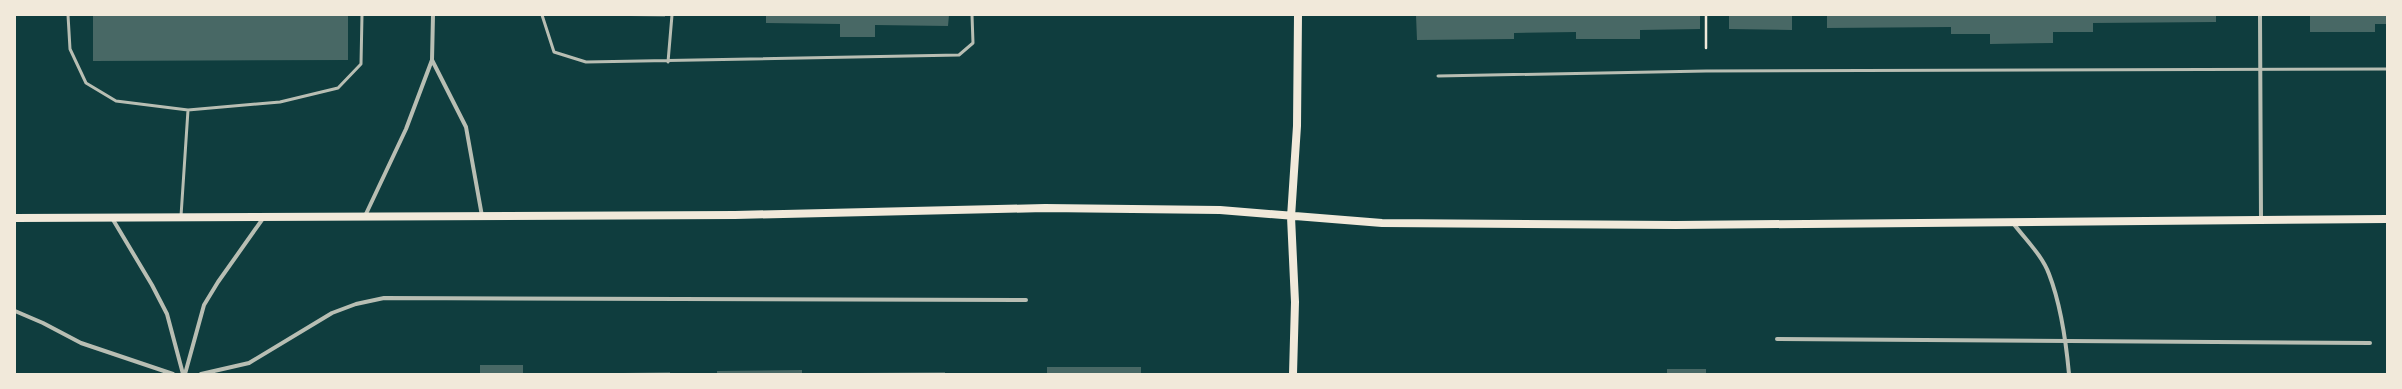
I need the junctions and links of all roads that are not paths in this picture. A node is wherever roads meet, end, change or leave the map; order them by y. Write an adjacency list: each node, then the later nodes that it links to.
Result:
1 (68, 15): 14 (lane)
2 (362, 15): 14 (lane)
3 (433, 15): 9 (street)
4 (542, 15): 10 (lane)
5 (672, 15): 10 (lane)
6 (972, 15): 10 (lane)
7 (1298, 15): 18 (main road)
8 (2260, 15): 12 (street)
9 (432, 60): 16 (street); 17 (street)
10 (668, 62)
11 (2387, 68): 12 (lane)
12 (2260, 70): 13 (lane); 22 (street)
13 (1438, 76)
14 (188, 110): 21 (lane)
15 (264, 216): 16 (main road); 21 (main road); 31 (street)
16 (365, 216): 17 (main road)
17 (482, 216): 18 (main road)
18 (1291, 217): 24 (main road); 33 (main road)
19 (15, 218): 20 (main road)
20 (112, 218): 21 (main road); 31 (street)
21 (181, 218)
22 (2261, 220): 23 (main road); 24 (main road)
23 (2387, 220)
24 (2013, 223): 28 (street)
25 (1026, 300): 32 (street)
26 (15, 311): 30 (street)
27 (1777, 339): 28 (street)
28 (2066, 342): 29 (street); 34 (street)
29 (2370, 343)
30 (173, 374)
31 (184, 374)
32 (201, 374)
33 (1294, 374)
34 (2069, 374)

